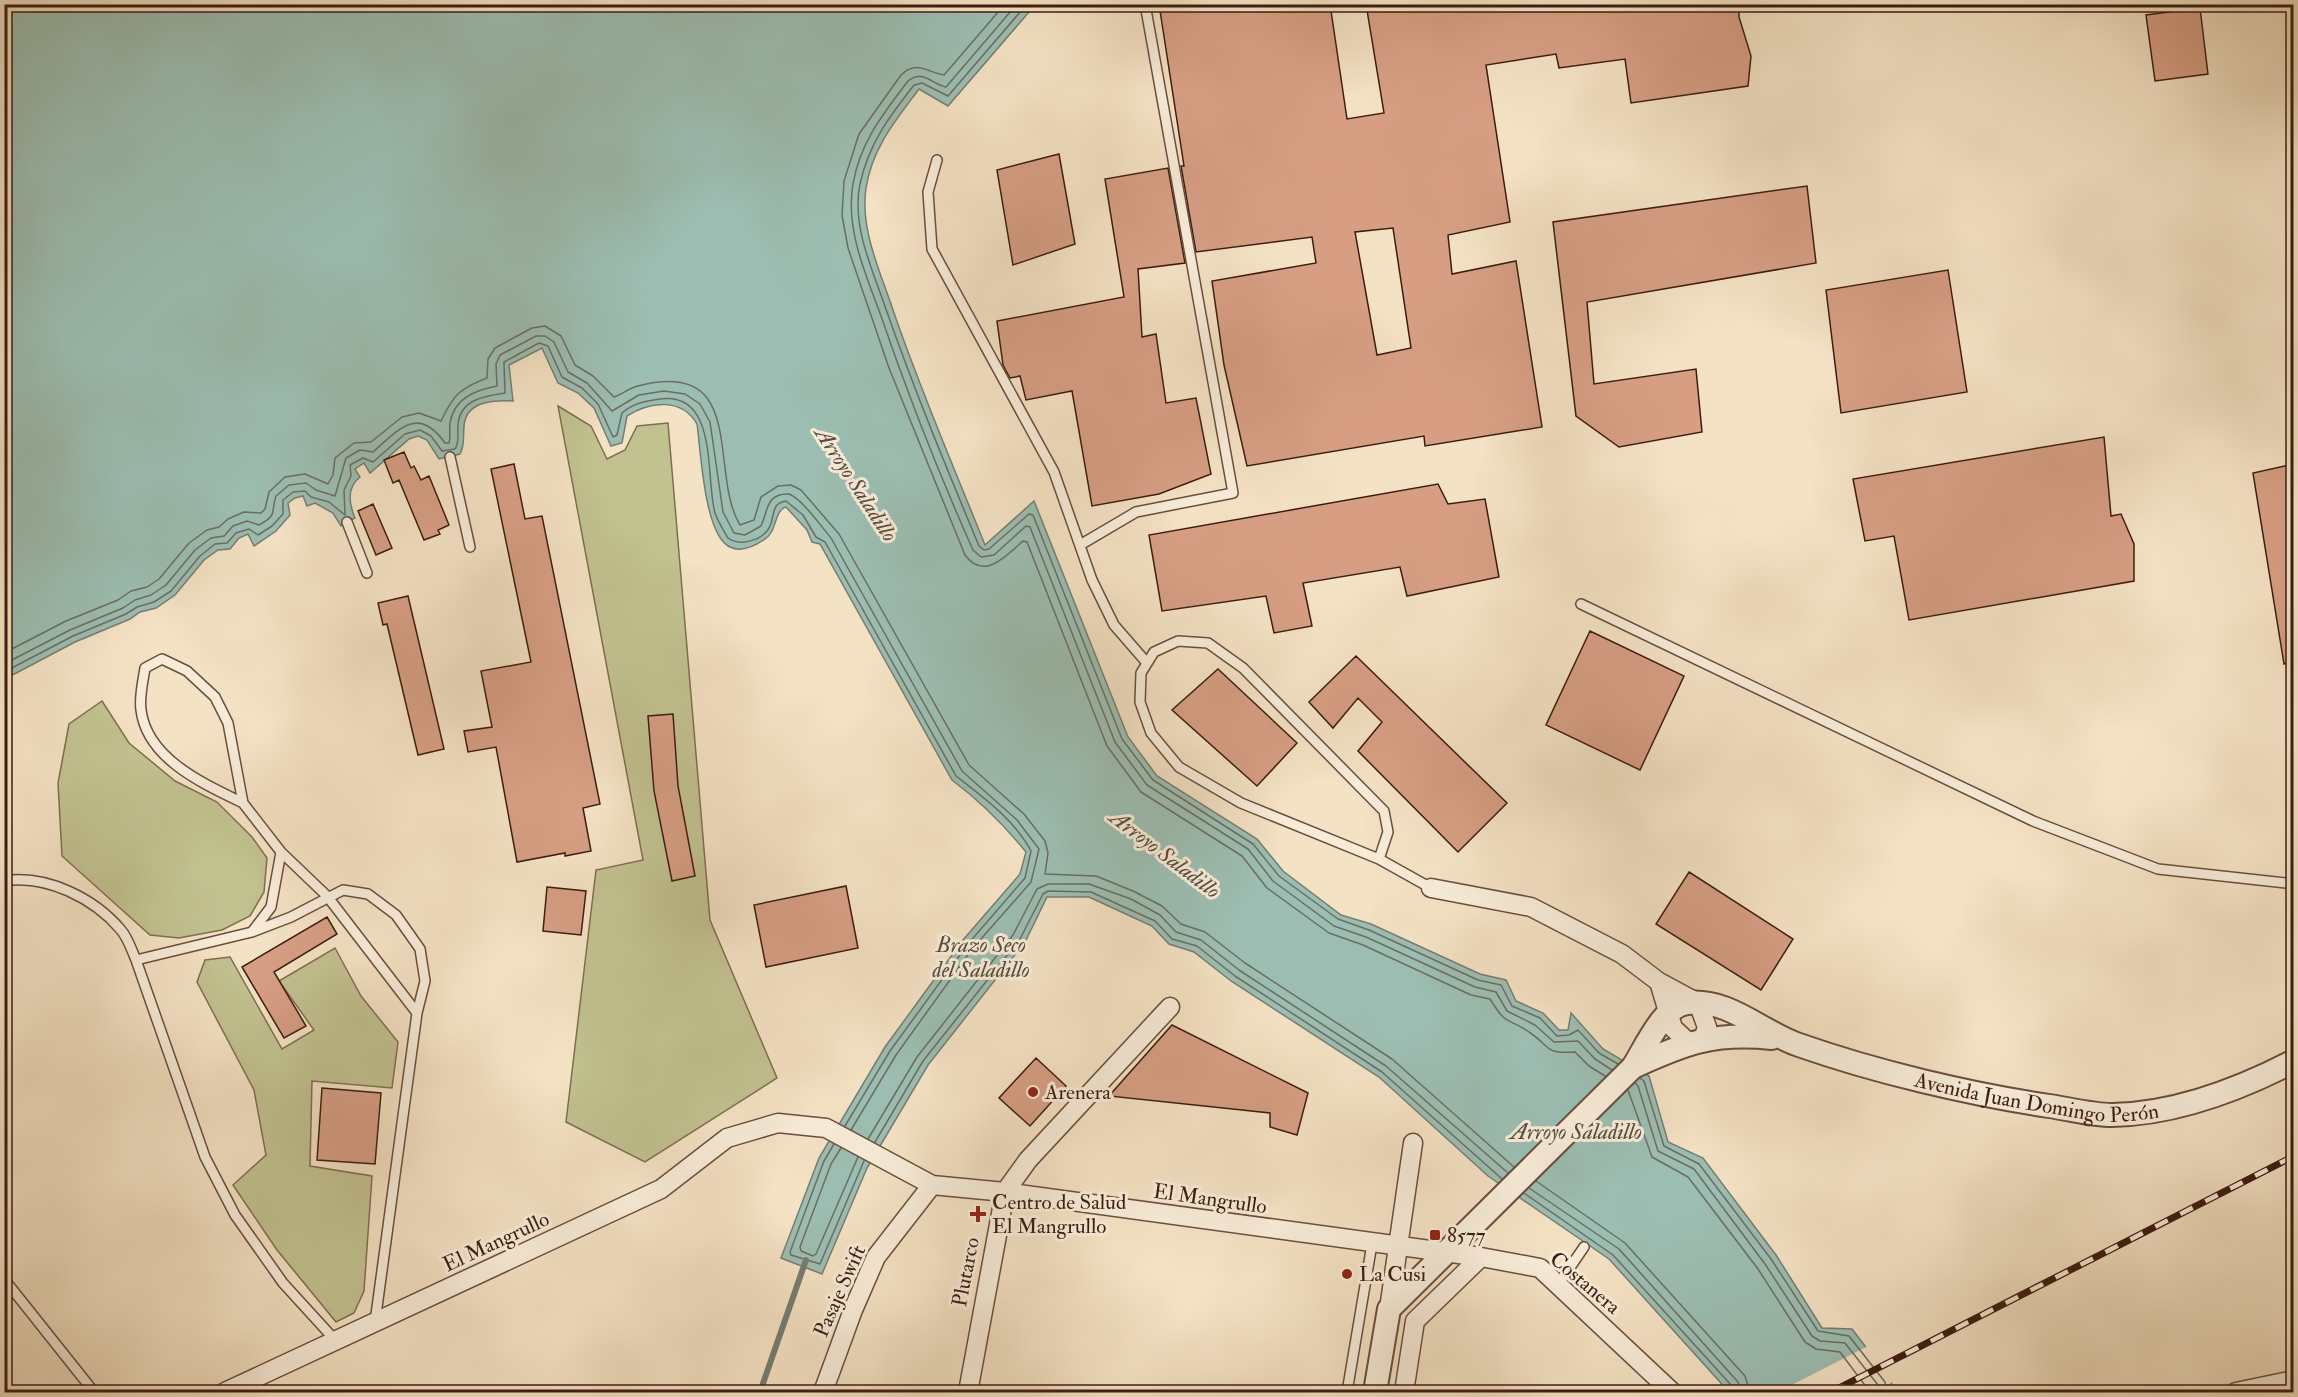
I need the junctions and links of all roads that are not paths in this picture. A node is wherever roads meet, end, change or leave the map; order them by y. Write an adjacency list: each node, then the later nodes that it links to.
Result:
1 (1145, 4): 5 (lane)
2 (937, 160): 5 (lane)
3 (450, 457): 6 (lane)
4 (347, 522): 7 (lane)
5 (1080, 545): 9 (lane)
6 (470, 548)
7 (367, 573)
8 (1581, 604): 14 (lane)
9 (1147, 663): 12 (lane); 12 (lane)
10 (243, 802): 10 (lane); 11 (lane)
11 (281, 852): 16 (lane); 17 (lane)
12 (1379, 859): 15 (lane)
13 (4, 881): 18 (lane)
14 (2294, 884)
15 (1431, 888): 19 (street)
16 (327, 896): 17 (lane); 22 (lane); 22 (lane)
17 (252, 932): 18 (lane)
18 (136, 960): 40 (lane)
19 (1659, 982): 20 (street); 23 (street)
20 (1698, 1003): 23 (street); 24 (street, Avenida Juan Domingo Perón); 25 (street)
21 (1170, 1007): 30 (street, Plutarco)
22 (417, 1013): 39 (lane)
23 (1669, 1014): 25 (street); 27 (street)
24 (1779, 1038): 25 (street, Avenida Juan Domingo Perón); 26 (street, Avenida Juan Domingo Perón)
25 (1696, 1041): 27 (street, Avenida Juan Domingo Perón)
26 (2294, 1061)
27 (1633, 1066): 34 (street)
28 (1413, 1143): 33 (street)
29 (932, 1185): 30 (street, El Mangrullo); 39 (street, El Mangrullo); 44 (street, Pasaje Swift)
30 (1005, 1192): 31 (street, El Mangrullo); 45 (street, Plutarco)
31 (1372, 1244): 33 (street, El Mangrullo); 46 (lane)
32 (1584, 1247): 37 (lane)
33 (1397, 1248): 34 (street, El Mangrullo); 38 (street)
34 (1446, 1253): 35 (street, Costanera); 38 (street)
35 (1481, 1257): 37 (street, Costanera); 48 (street)
36 (4, 1279): 42 (lane)
37 (1558, 1286): 49 (street, Costanera)
38 (1389, 1309): 47 (street)
39 (375, 1322): 40 (street, El Mangrullo)
40 (335, 1340): 43 (street, El Mangrullo)
41 (2294, 1380): 50 (street)
42 (94, 1392)
43 (225, 1392)
44 (823, 1392)
45 (968, 1392)
46 (1347, 1392)
47 (1375, 1392)
48 (1404, 1392)
49 (1672, 1392)
50 (2236, 1392)

